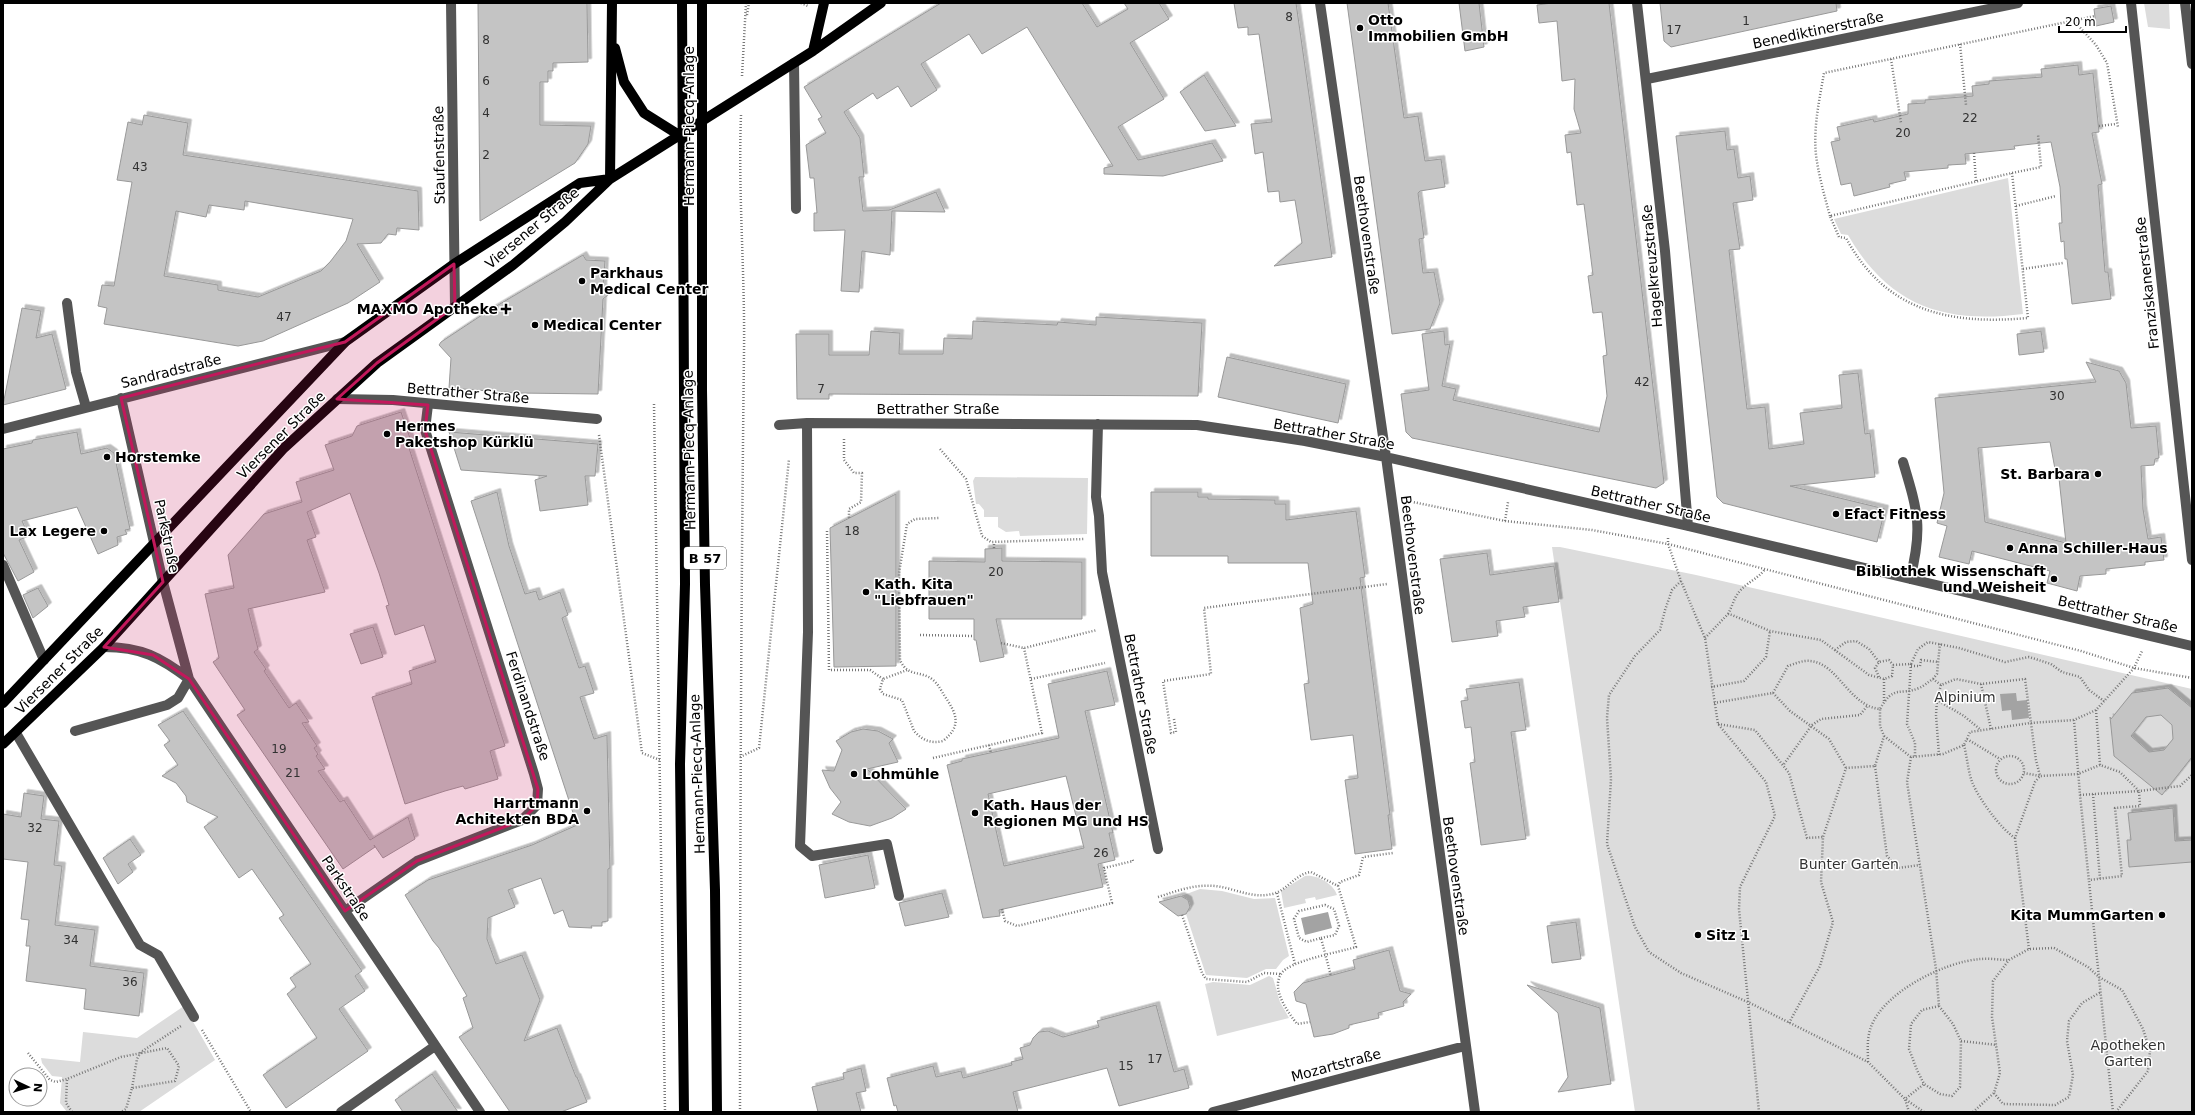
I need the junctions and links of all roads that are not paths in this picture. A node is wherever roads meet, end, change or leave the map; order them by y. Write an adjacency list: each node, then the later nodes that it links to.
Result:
1 (451, 3): 20 (street, Staufenstraße)
2 (612, 3): 12 (main road)
3 (682, 3): 57 (main road, Hermann-Piecq-Anlage / B 57)
4 (702, 3): 58 (main road, Hermann-Piecq-Anlage / B 57)
5 (824, 3): 13 (main road)
6 (881, 3): 13 (main road, Viersener Straße)
7 (1320, 3): 33 (street, Beethovenstraße)
8 (1637, 3): 16 (street, Hagelkreuzstraße)
9 (2018, 3): 16 (street, Benediktinerstraße)
10 (2131, 3): 37 (street, Franziskanerstraße)
11 (2185, 3): 15 (street)
12 (611, 36): 17 (main road); 18 (main road)
13 (813, 51): 14 (main road, Viersener Straße)
14 (794, 63): 17 (main road, Viersener Straße); 19 (street)
15 (2192, 64)
16 (1647, 79): 35 (street, Hagelkreuzstraße)
17 (679, 135): 18 (main road, Viersener Straße)
18 (610, 179): 20 (main road, Viersener Straße); 22 (main road, Viersener Straße)
19 (796, 209)
20 (454, 264): 22 (street, Staufenstraße); 23 (main road, Viersener Straße)
21 (67, 303): 27 (street)
22 (455, 306): 25 (main road, Viersener Straße)
23 (345, 342): 24 (street, Sandradstraße); 36 (main road, Viersener Straße)
24 (121, 398): 27 (street, Sandradstraße); 36 (street, Parkstraße)
25 (337, 398): 26 (street, Bettrather Straße); 40 (main road, Viersener Straße)
26 (428, 405): 28 (street, Bettrather Straße); 51 (street, Ferdinandstraße)
27 (86, 406): 32 (street, Sandradstraße)
28 (597, 419)
29 (807, 423): 30 (street, Bettrather Straße); 31 (street, Bettrather Straße); 50 (street)
30 (1098, 424): 33 (street, Bettrather Straße); 49 (street, Bettrather Straße)
31 (779, 425)
32 (3, 429)
33 (1386, 457): 35 (street, Bettrather Straße); 54 (street, Beethovenstraße)
34 (1903, 462): 39 (street)
35 (1688, 526): 39 (street, Bettrather Straße)
36 (153, 542): 40 (street, Parkstraße); 43 (main road, Viersener Straße)
37 (2192, 560)
38 (3, 564): 43 (street)
39 (1910, 579): 42 (street, Bettrather Straße)
40 (163, 582): 41 (main road, Viersener Straße); 44 (street, Parkstraße)
41 (104, 646): 44 (street, Parkstraße); 47 (main road, Viersener Straße)
42 (2192, 646)
43 (44, 660): 45 (main road, Viersener Straße)
44 (189, 679): 46 (street); 51 (street, Parkstraße)
45 (3, 703)
46 (75, 732)
47 (16, 733): 48 (main road, Viersener Straße); 52 (street)
48 (3, 744)
49 (1158, 849)
50 (898, 896)
51 (345, 911): 53 (street, Parkstraße)
52 (194, 1017)
53 (435, 1046): 55 (street); 56 (street, Parkstraße)
54 (1465, 1046): 59 (street, Mozartstraße); 60 (street, Beethovenstraße)
55 (340, 1112)
56 (480, 1112)
57 (684, 1112)
58 (717, 1112)
59 (1213, 1112)
60 (1475, 1112)

